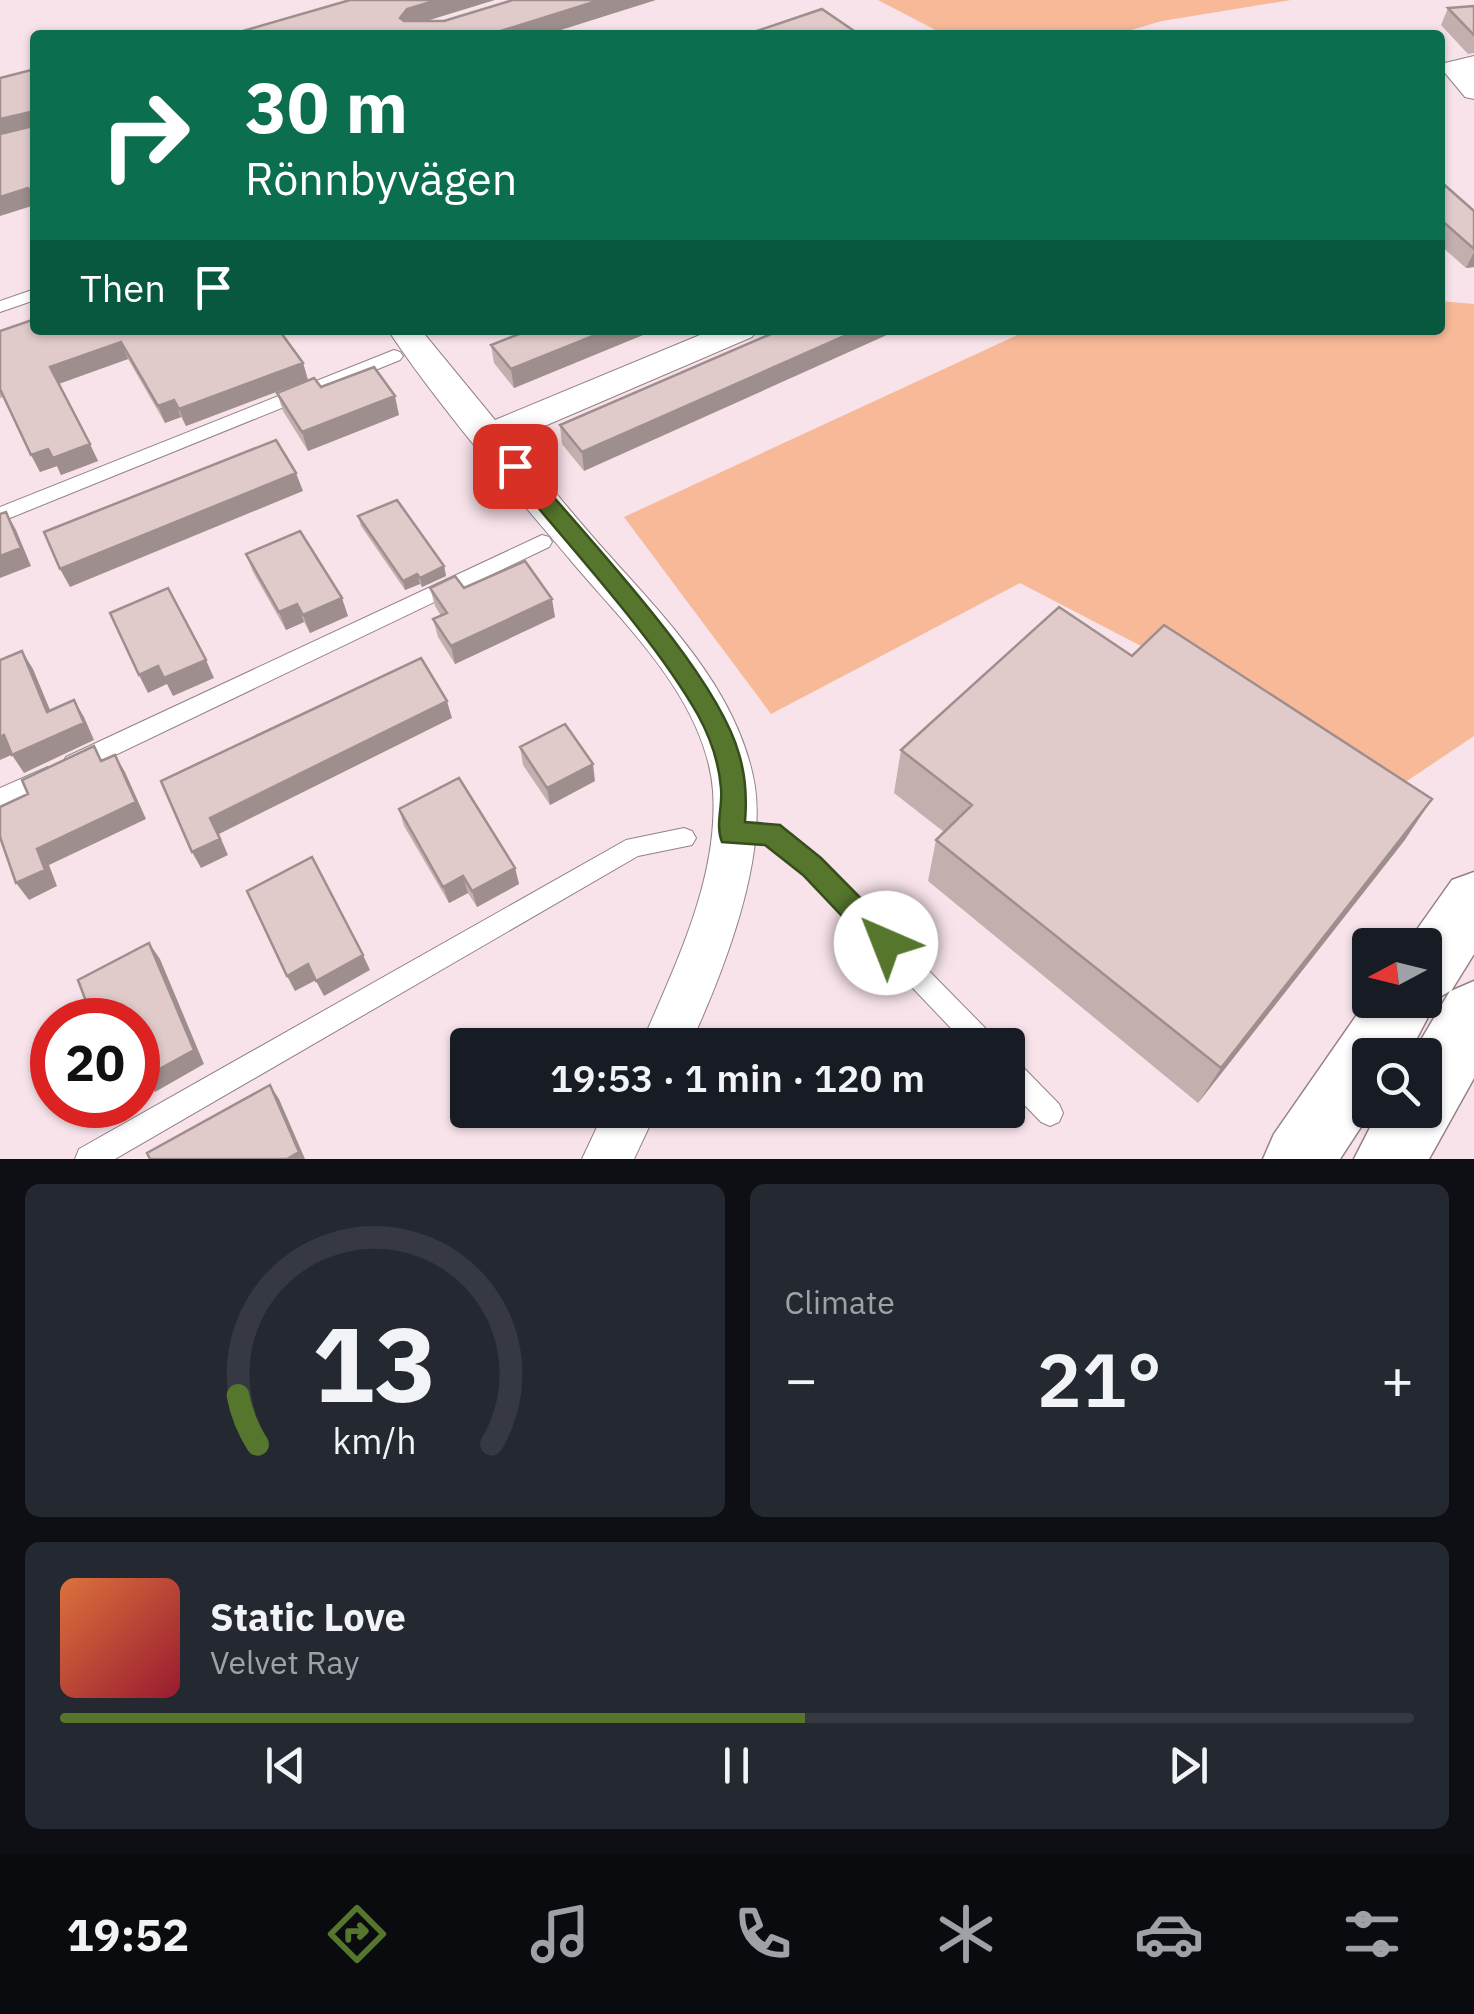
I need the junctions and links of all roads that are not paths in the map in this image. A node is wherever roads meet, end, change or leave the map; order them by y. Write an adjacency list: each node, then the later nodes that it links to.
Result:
1 (1474, 64): 2 (street)
2 (1474, 91)
3 (30, 296): 4 (lane)
4 (0, 306)
5 (729, 335): 7 (street)
6 (399, 343): 7 (street); 8 (lane)
7 (491, 436): 11 (street)
8 (0, 515)
9 (542, 542): 10 (lane)
10 (0, 799)
11 (732, 834): 17 (street); 18 (lane)
12 (684, 838): 25 (lane)
13 (1474, 900): 14 (main road)
14 (1442, 948)
15 (1474, 1013): 19 (main road)
16 (1395, 1018): 24 (main road)
17 (673, 1028)
18 (968, 1028)
19 (1442, 1069)
20 (1025, 1087): 21 (lane)
21 (1050, 1113)
22 (623, 1128): 26 (street)
23 (1408, 1128): 27 (main road)
24 (1306, 1157)
25 (89, 1159)
26 (608, 1159)
27 (1390, 1159)

